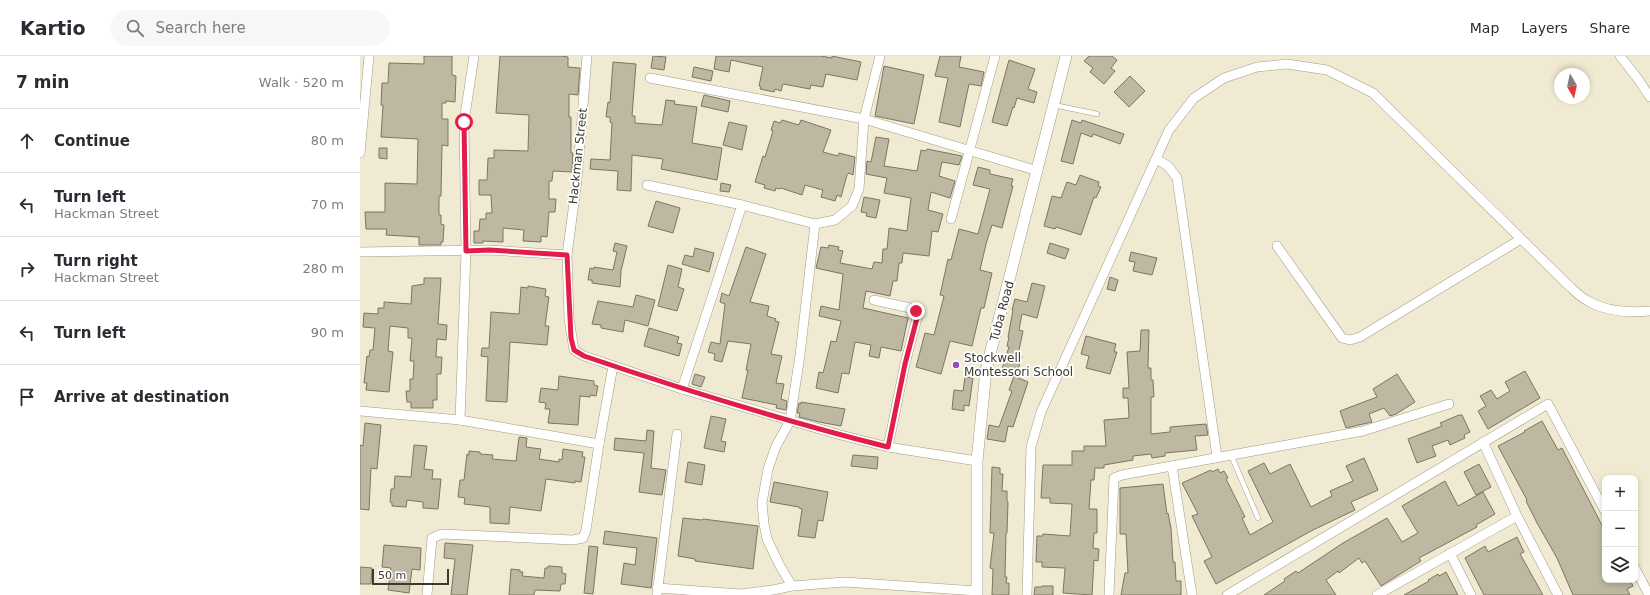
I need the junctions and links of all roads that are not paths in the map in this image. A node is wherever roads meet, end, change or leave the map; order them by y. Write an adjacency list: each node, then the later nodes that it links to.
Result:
1 (369, 56): 13 (street)
2 (474, 56): 24 (street)
3 (587, 56): 26 (street, Hackman Street)
4 (880, 56): 12 (street)
5 (995, 56): 14 (street)
6 (1066, 56): 10 (street, Tuba Road)
7 (1620, 56): 9 (street)
8 (650, 78): 12 (street)
9 (1650, 97)
10 (1054, 105): 11 (lane); 17 (street, Tuba Road)
11 (1097, 114)
12 (864, 119): 14 (street); 21 (street)
13 (361, 128): 15 (street)
14 (971, 151): 17 (street); 20 (street)
15 (360, 152)
16 (1156, 159): 22 (street); 40 (street); 52 (street)
17 (1038, 171): 41 (street, Tuba Road)
18 (647, 184): 19 (street)
19 (742, 205): 21 (street); 30 (street)
20 (951, 219)
21 (815, 224): 34 (street)
22 (1521, 239): 23 (street); 28 (street)
23 (1277, 246)
24 (466, 251): 25 (street); 26 (street); 33 (street)
25 (360, 252)
26 (567, 255): 29 (street, Hackman Street)
27 (874, 300): 38 (street)
28 (1650, 311)
29 (613, 366): 30 (street, Hackman Street); 37 (street)
30 (682, 389): 34 (street, Hackman Street)
31 (1449, 404): 39 (street)
32 (360, 411): 33 (street)
33 (460, 420): 37 (street)
34 (790, 421): 38 (street, Hackman Street); 48 (street)
35 (677, 434): 49 (street)
36 (1483, 442): 43 (street); 44 (street); 55 (street)
37 (599, 444): 51 (street)
38 (888, 447): 41 (street, Hackman Street)
39 (1231, 455): 40 (street); 45 (lane)
40 (1217, 458): 42 (street)
41 (977, 461): 50 (street, Tuba Road)
42 (1172, 466): 53 (street); 54 (street)
43 (1602, 505)
44 (1517, 516): 46 (street); 58 (street)
45 (1258, 518)
46 (1450, 553): 56 (street); 57 (street)
47 (1638, 574): 59 (street)
48 (792, 586): 49 (street); 50 (street)
49 (657, 591)
50 (977, 593)
51 (427, 595)
52 (1027, 595)
53 (1109, 595)
54 (1192, 595)
55 (1227, 595)
56 (1377, 595)
57 (1471, 595)
58 (1558, 595)
59 (1649, 595)

